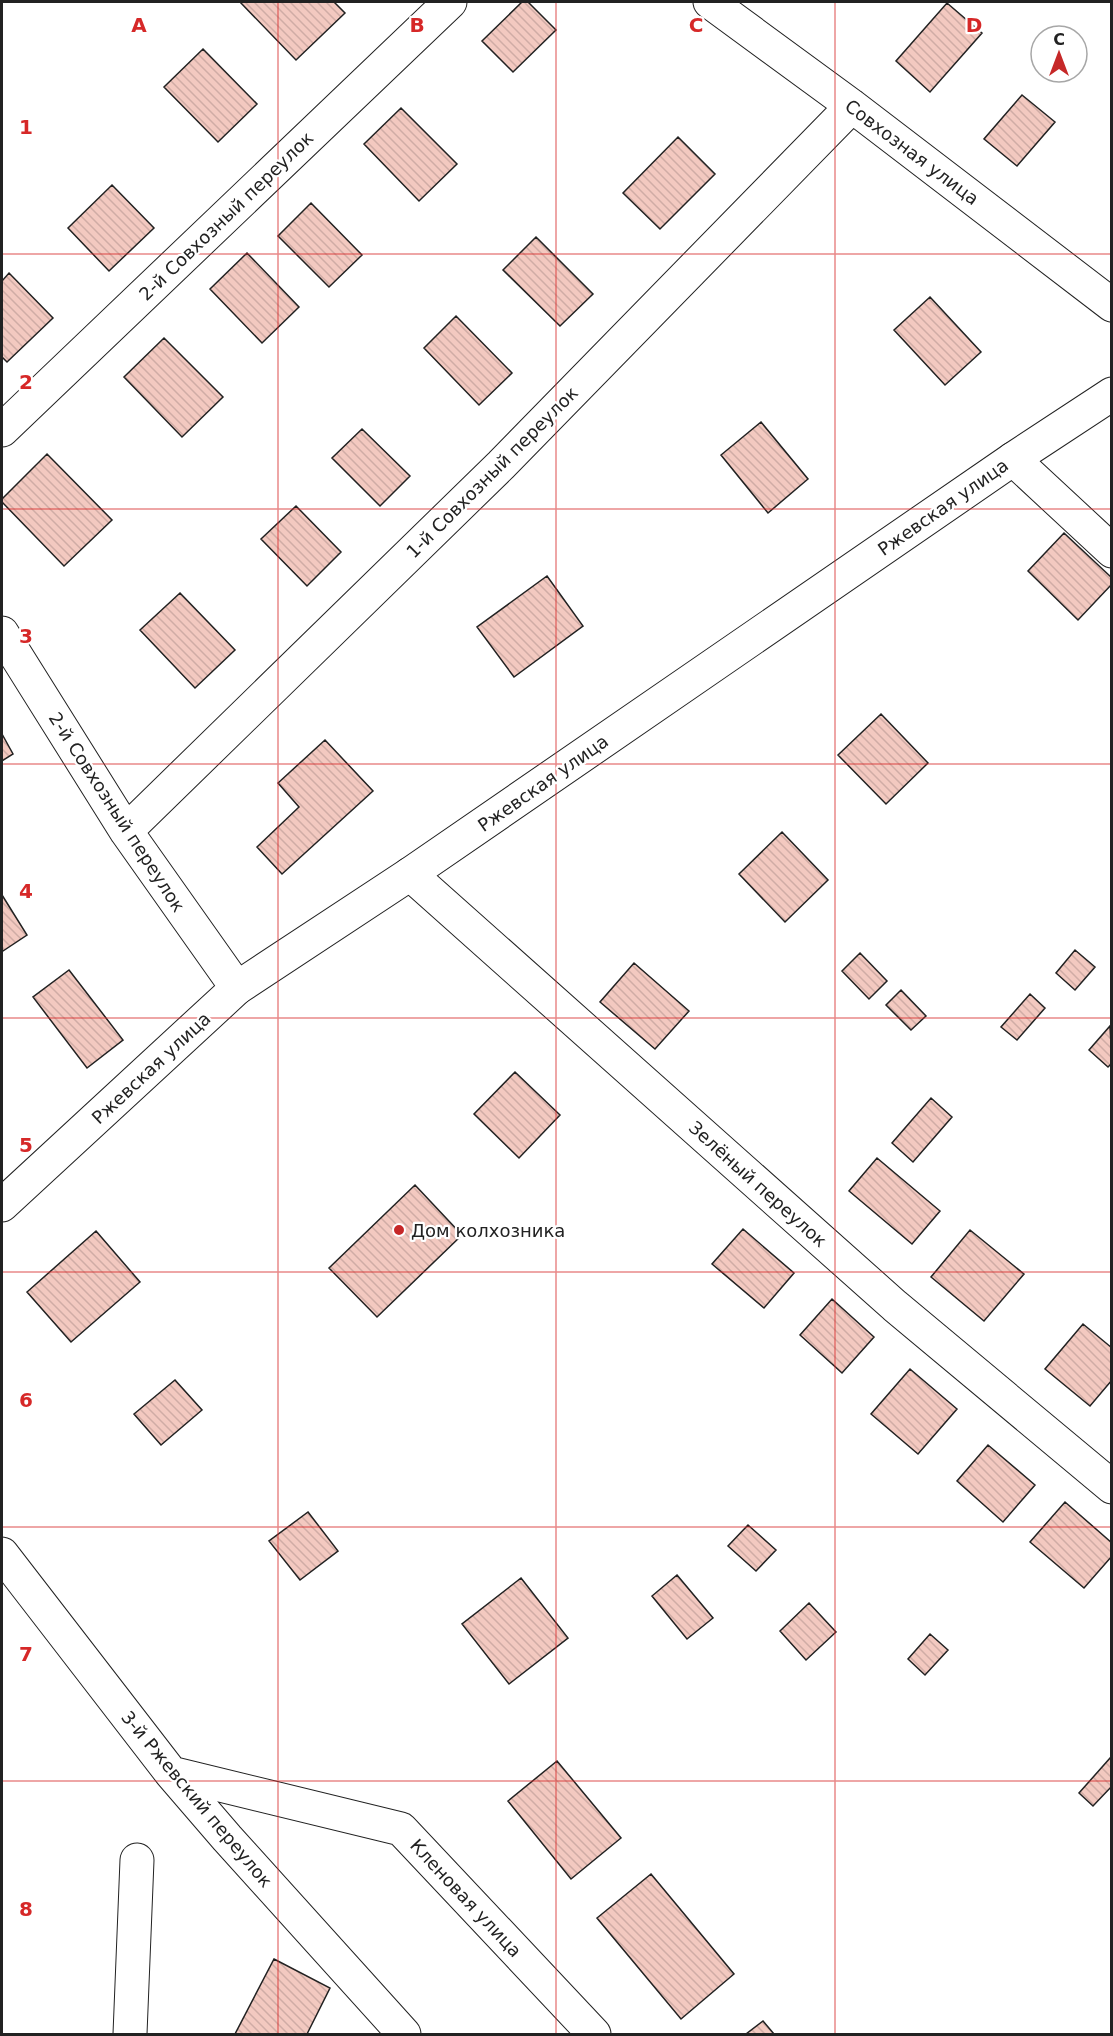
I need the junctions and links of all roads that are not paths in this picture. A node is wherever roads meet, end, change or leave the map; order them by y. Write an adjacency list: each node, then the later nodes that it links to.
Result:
1 (450, 2): 6 (street, 2-й Совхозный переулок)
2 (710, 2): 3 (street, Совхозная улица)
3 (852, 106): 4 (street, Совхозная улица); 10 (street, 1-й Совхозный переулок)
4 (1112, 305)
5 (1112, 394): 7 (street, Ржевская улица)
6 (2, 430)
7 (1013, 459): 8 (street); 11 (street, Ржевская улица)
8 (1112, 551)
9 (2, 633): 10 (street, 2-й Совхозный переулок)
10 (126, 831): 12 (street, 2-й Совхозный переулок)
11 (410, 874): 12 (street, Ржевская улица); 14 (street, Зелёный переулок)
12 (237, 988): 13 (street, Ржевская улица)
13 (2, 1205)
14 (1112, 1487)
15 (2, 1554): 16 (street, 3-й Ржевский переулок)
16 (171, 1773): 19 (street, 3-й Ржевский переулок); 20 (street, Кленовая улица)
17 (137, 1860): 18 (street)
18 (130, 2034)
19 (404, 2034)
20 (594, 2034)

